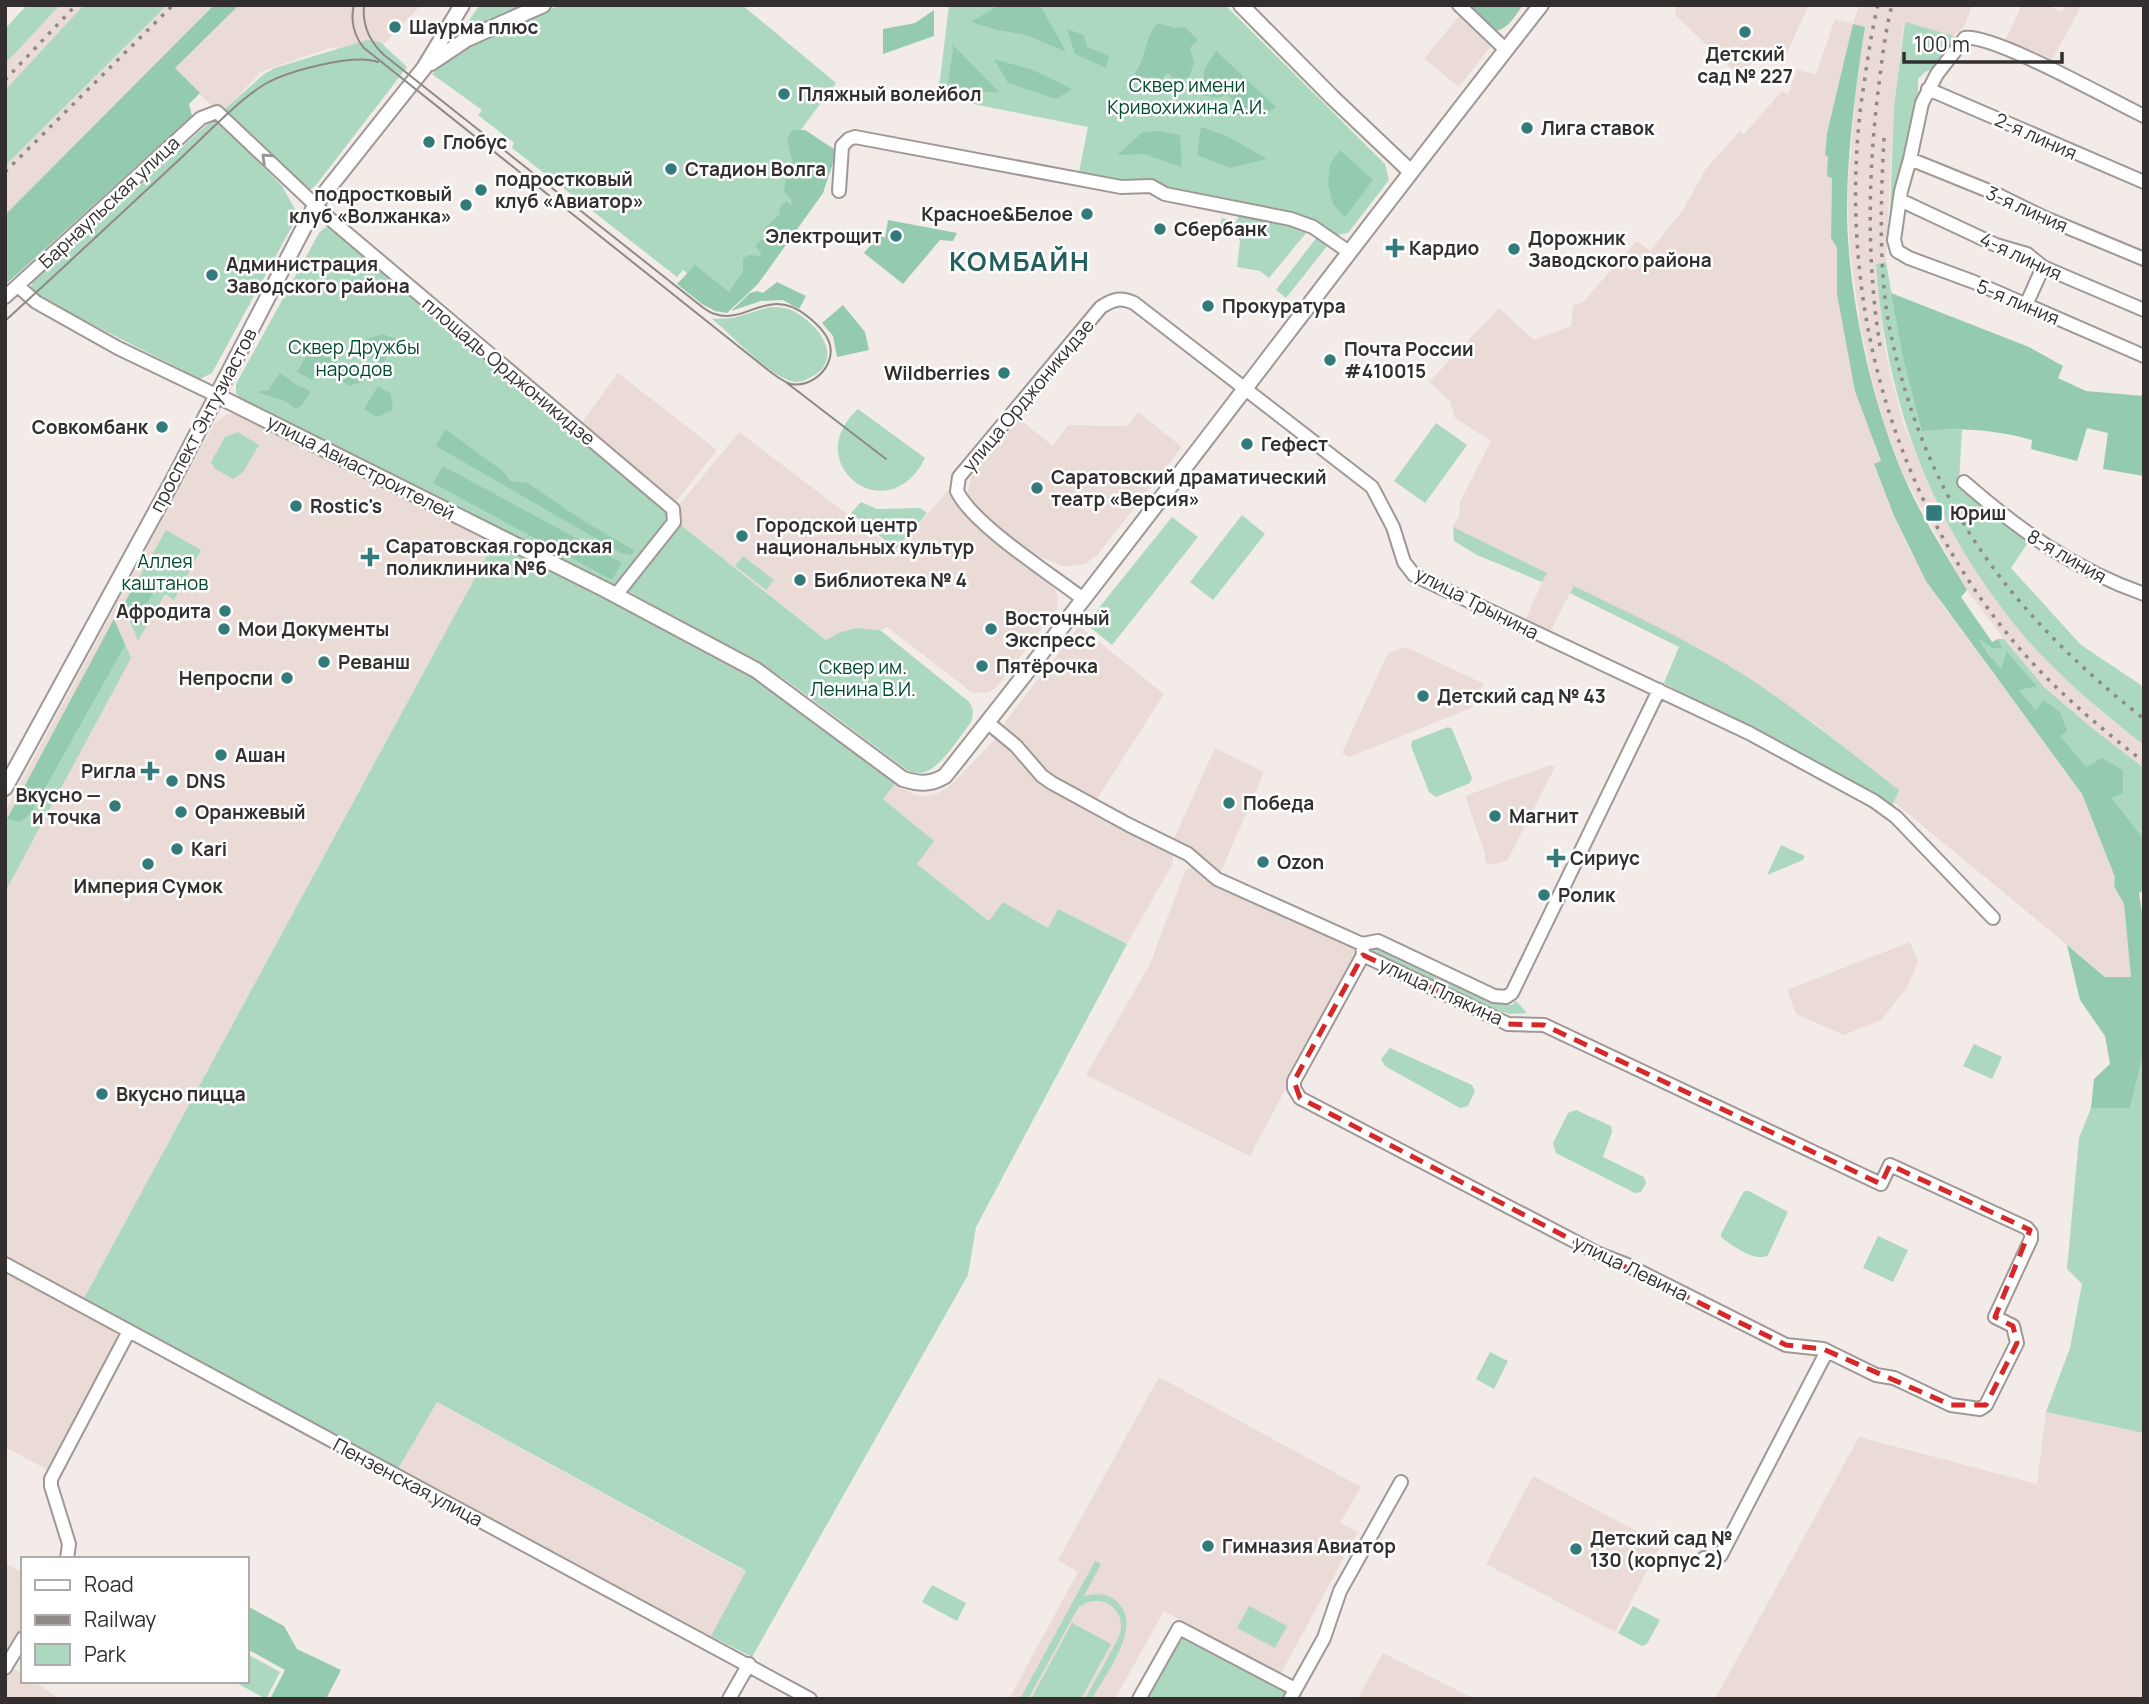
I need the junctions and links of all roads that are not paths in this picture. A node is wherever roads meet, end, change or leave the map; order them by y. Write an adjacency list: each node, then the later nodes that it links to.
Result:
1 (462, 5): 7 (main road, проспект Энтузиастов)
2 (543, 5): 7 (main road, проспект Энтузиастов)
3 (1241, 5): 12 (main road)
4 (1459, 5): 6 (street)
5 (1542, 5): 6 (main road)
6 (1506, 50): 12 (main road)
7 (424, 68): 16 (main road, проспект Энтузиастов)
8 (1928, 89): 10 (street); 11 (street); 13 (street, 2-я линия)
9 (216, 112): 16 (street, площадь Орджоникидзе, one-way to 9); 20 (street, Барнаульская улица)
10 (2144, 117)
11 (1910, 159): 15 (street); 18 (street, 3-я линия)
12 (1411, 172): 17 (main road)
13 (2144, 182)
14 (839, 191): 17 (street)
15 (1900, 201): 19 (street, 4-я линия); 22 (street, 5-я линия)
16 (316, 204): 26 (main road, проспект Энтузиастов); 29 (street, площадь Орджоникидзе)
17 (1349, 253): 25 (main road)
18 (2144, 259)
19 (2043, 267): 22 (street); 23 (street, 4-я линия)
20 (18, 286): 21 (street, Барнаульская улица); 26 (street, улица Авиастроителей)
21 (5, 298)
22 (2026, 305): 24 (street, 5-я линия)
23 (2144, 310)
24 (2144, 356)
25 (1244, 388): 30 (main road); 30 (street, улица Орджоникидзе); 31 (street, улица Трынина)
26 (218, 396): 29 (main road, улица Авиастроителей); 33 (main road, проспект Энтузиастов)
27 (1964, 482): 28 (street, 8-я линия)
28 (2142, 590)
29 (616, 596): 32 (main road, улица Авиастроителей)
30 (1083, 599): 32 (main road)
31 (1659, 690): 34 (street, улица Трынина); 35 (street)
32 (987, 723): 35 (street, улица Плякина)
33 (5, 788)
34 (1993, 918)
35 (1362, 950): 38 (street, улица Левина); 39 (street, улица Плякина)
36 (5, 1264): 37 (street, Пензенская улица)
37 (129, 1331): 41 (street); 44 (street, Пензенская улица)
38 (1827, 1351): 39 (street, улица Левина); 42 (street)
39 (1983, 1408)
40 (1401, 1482): 46 (street)
41 (67, 1557)
42 (1704, 1558)
43 (21, 1641): 45 (street)
44 (748, 1664): 47 (street); 48 (street, Пензенская улица)
45 (5, 1668)
46 (1293, 1694): 49 (street)
47 (729, 1699)
48 (810, 1699)
49 (1139, 1699)

